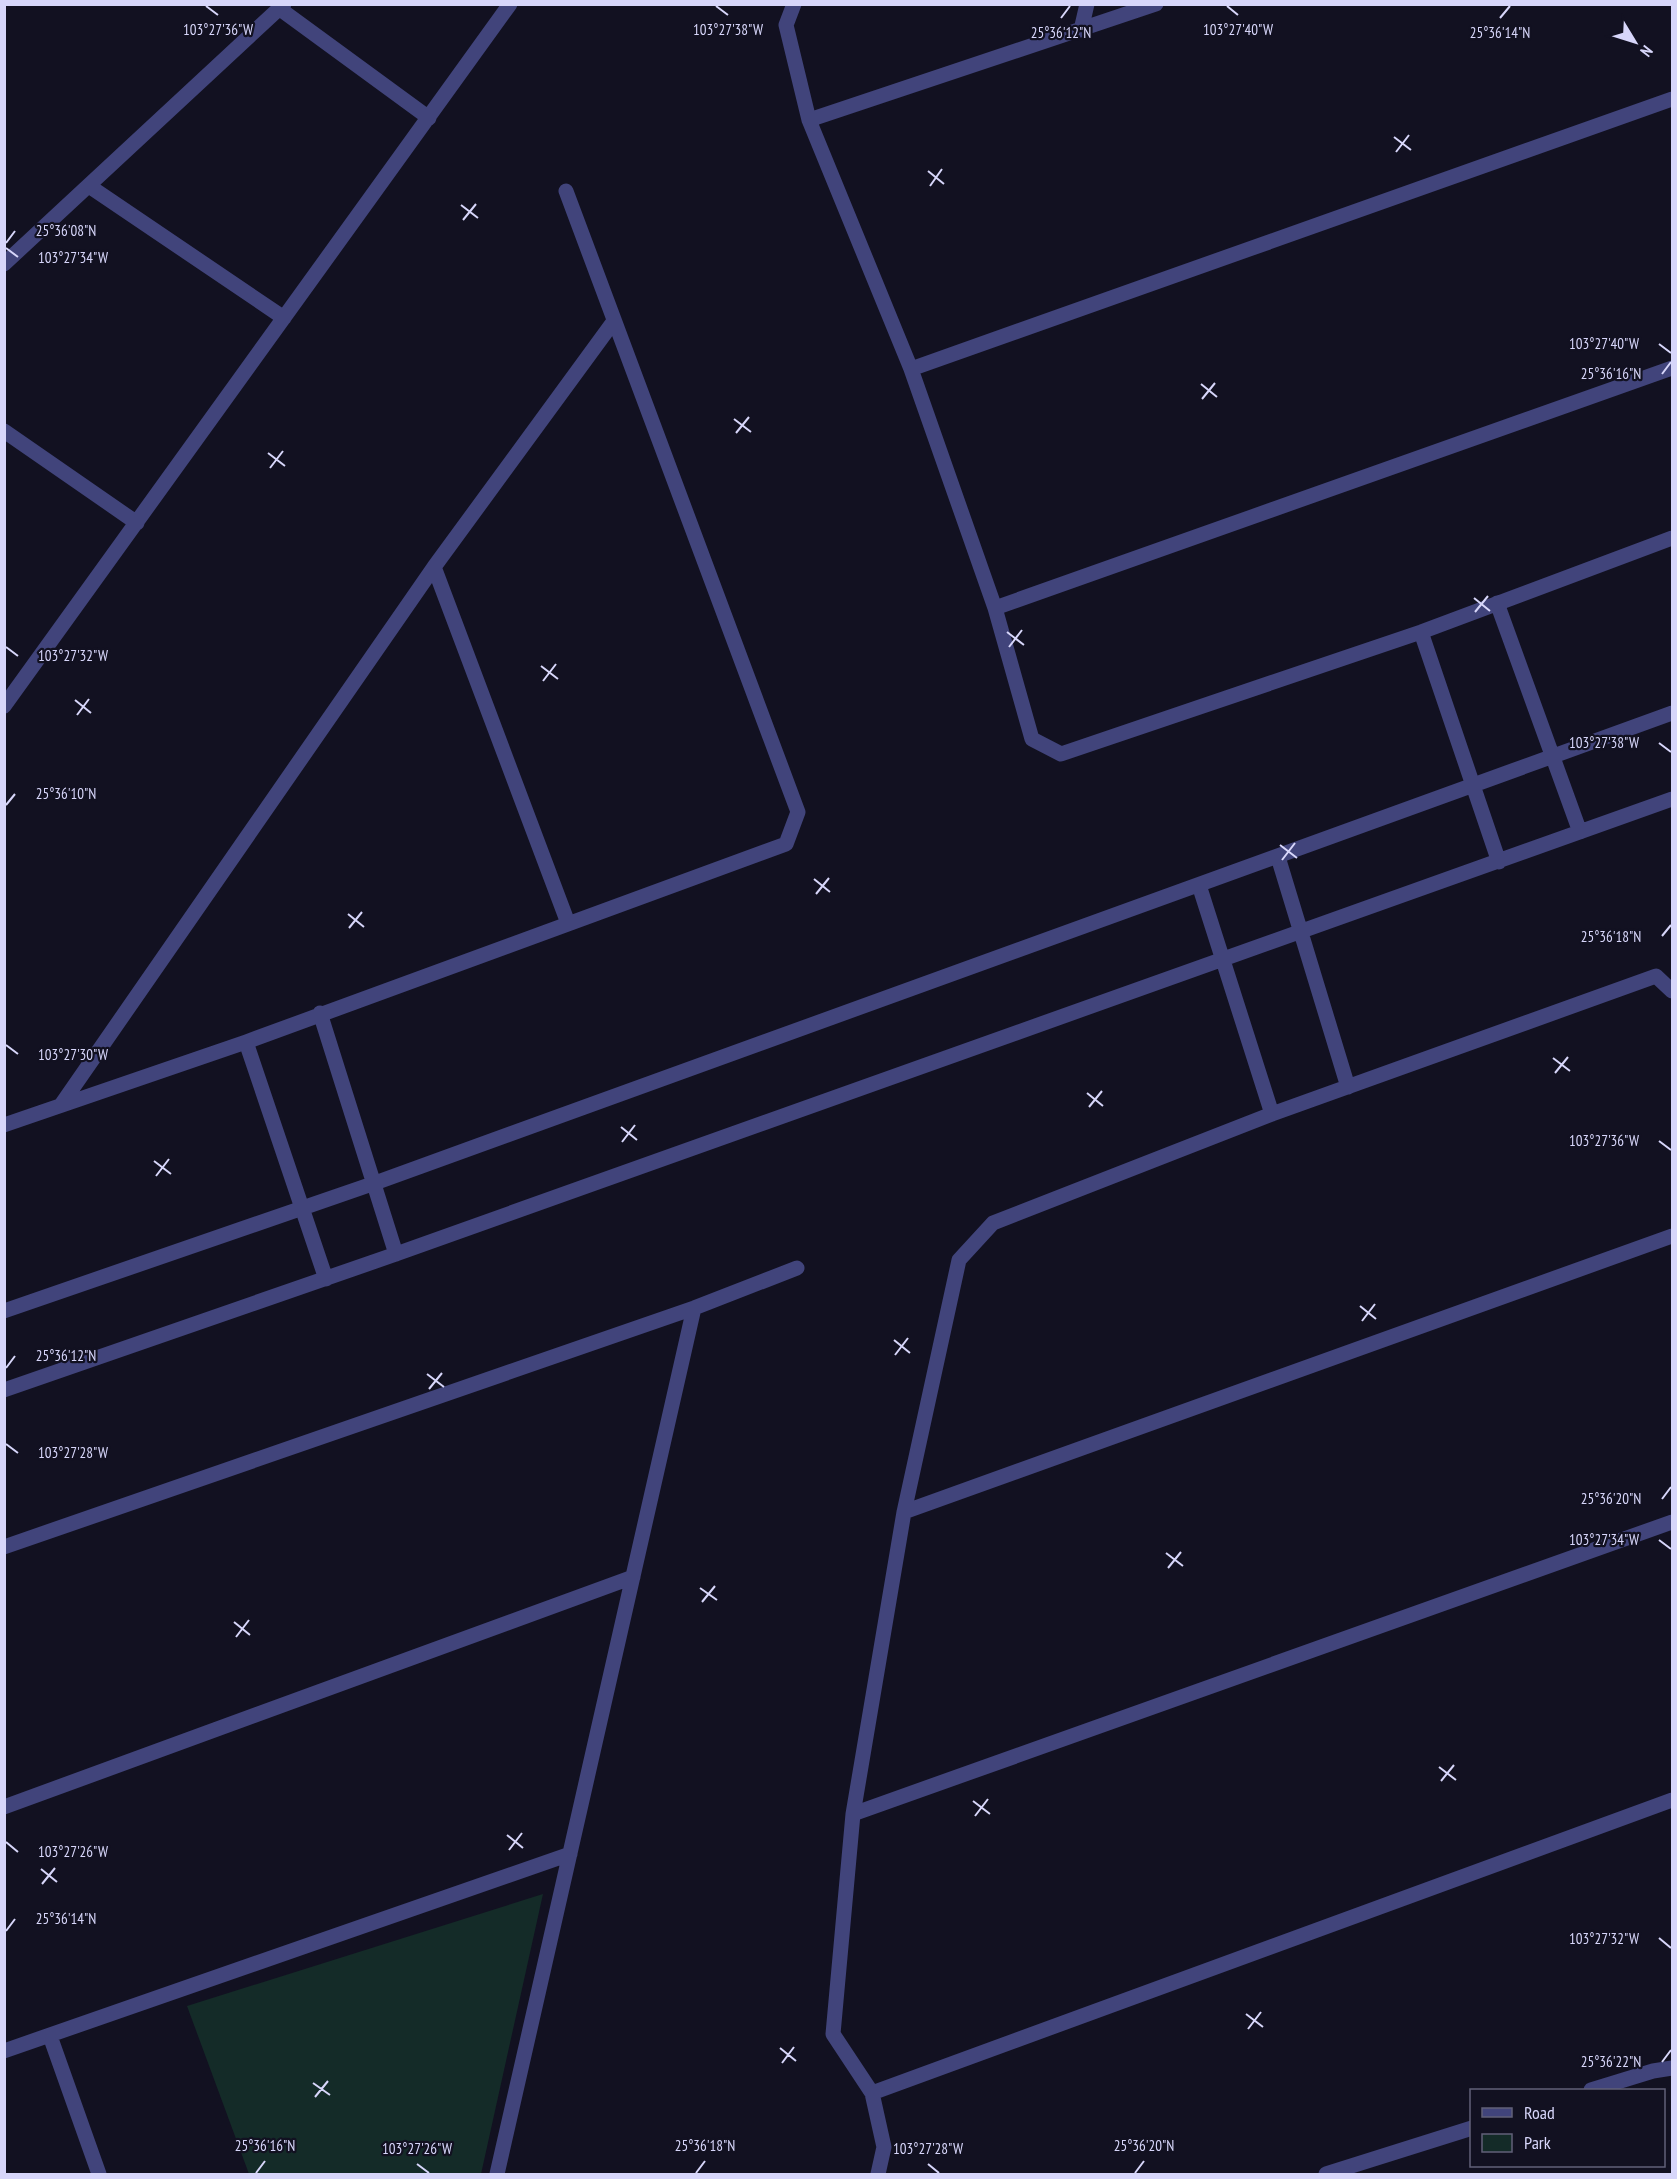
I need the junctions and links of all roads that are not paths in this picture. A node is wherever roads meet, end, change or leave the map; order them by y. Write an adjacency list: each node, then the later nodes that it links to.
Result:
1 (510, 4): 8 (street)
2 (794, 4): 9 (street)
3 (1087, 4): 6 (street)
4 (1156, 4): 6 (street)
5 (282, 7): 8 (street); 10 (street)
6 (1080, 30): 9 (street)
7 (1672, 99): 15 (street)
8 (429, 118): 13 (street)
9 (809, 120): 15 (street)
10 (89, 186): 12 (street); 13 (street)
11 (566, 191): 14 (street)
12 (4, 264)
13 (284, 318): 18 (street)
14 (614, 321): 20 (street); 33 (street)
15 (911, 369): 22 (street)
16 (1672, 369): 22 (street)
17 (4, 431): 18 (street)
18 (137, 523): 24 (street)
19 (1672, 538): 21 (street)
20 (434, 567): 33 (street); 40 (street)
21 (1497, 603): 23 (street); 26 (street)
22 (995, 608): 23 (street)
23 (1421, 632): 27 (street)
24 (4, 706)
25 (1672, 713): 26 (street)
26 (1552, 756): 27 (street); 29 (street)
27 (1473, 785): 30 (street); 31 (street)
28 (1672, 799): 29 (street)
29 (1580, 832): 31 (street)
30 (1278, 857): 32 (street); 34 (street)
31 (1499, 862): 34 (street)
32 (1198, 885): 35 (street); 43 (street)
33 (568, 923): 37 (street)
34 (1301, 933): 35 (street); 39 (street)
35 (1223, 960): 41 (street); 46 (street)
36 (1672, 991): 39 (street)
37 (320, 1013): 38 (street); 43 (street)
38 (246, 1042): 40 (street); 44 (street)
39 (1348, 1087): 41 (street)
40 (61, 1105): 42 (street)
41 (1272, 1114): 52 (street)
42 (4, 1125)
43 (375, 1183): 44 (street); 46 (street)
44 (302, 1208): 48 (street); 50 (street)
45 (1672, 1236): 52 (street)
46 (396, 1254): 48 (street)
47 (797, 1268): 49 (street)
48 (326, 1279): 51 (street)
49 (694, 1308): 54 (street); 55 (street)
50 (4, 1311)
51 (4, 1390)
52 (904, 1512): 58 (street)
53 (1672, 1522): 58 (street)
54 (4, 1547)
55 (633, 1577): 57 (street); 59 (street)
56 (1672, 1800): 64 (street)
57 (4, 1807)
58 (853, 1814): 64 (street)
59 (570, 1854): 60 (street); 66 (street)
60 (50, 2036): 61 (street); 67 (street)
61 (4, 2051)
62 (1672, 2068): 63 (street)
63 (1597, 2089)
64 (872, 2092): 68 (street)
65 (1470, 2129): 69 (street)
66 (503, 2173)
67 (99, 2175)
68 (878, 2175)
69 (1326, 2175)

